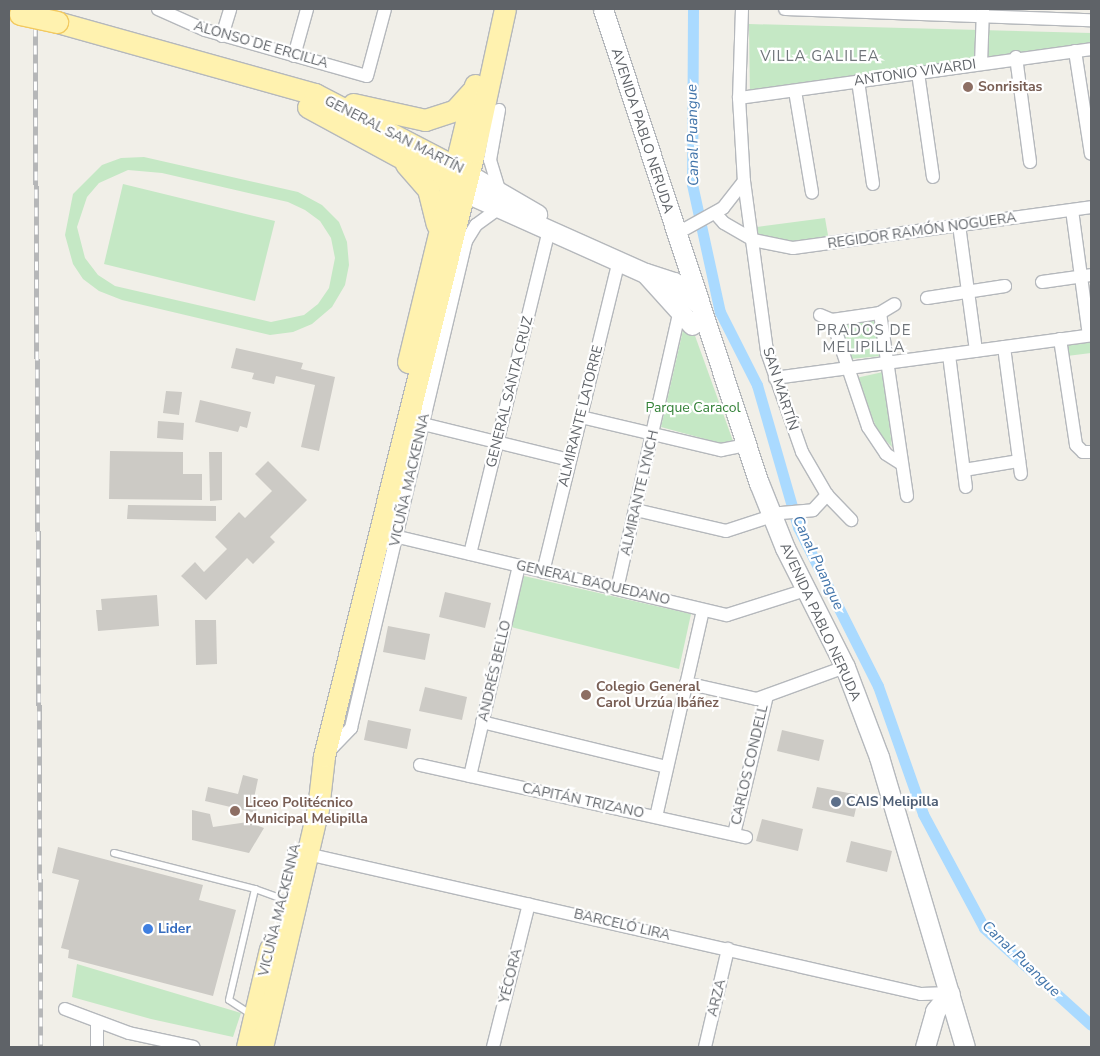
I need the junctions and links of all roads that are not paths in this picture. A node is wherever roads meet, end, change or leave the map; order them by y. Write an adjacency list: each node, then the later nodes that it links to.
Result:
1 (158, 9): 13 (street, ALONSO DE ERCILLA)
2 (230, 9): 13 (street)
3 (307, 9): 16 (street)
4 (385, 9): 16 (street, ALONSO DE ERCILLA)
5 (492, 9): 22 (main road, VICUÑA MACKENNA)
6 (505, 9): 31 (main road, VICUÑA MACKENNA)
7 (603, 9): 42 (main road, AVENIDA PABLO NERUDA)
8 (742, 9): 25 (street, SAN MARTÍN)
9 (785, 9): 10 (street)
10 (983, 12): 12 (street); 19 (street)
11 (14, 13): 18 (main road, GENERAL SAN MARTÍN, bridge)
12 (1091, 20)
13 (222, 36): 16 (street, ALONSO DE ERCILLA)
14 (1091, 49): 15 (street, ANTONIO VIVARDI)
15 (1075, 51): 17 (street, ANTONIO VIVARDI); 28 (street)
16 (294, 56)
17 (1016, 57): 19 (street, ANTONIO VIVARDI); 29 (street)
18 (190, 60): 24 (main road, GENERAL SAN MARTÍN); 27 (main road, GENERAL SAN MARTÍN)
19 (981, 64): 20 (street, ANTONIO VIVARDI)
20 (918, 73): 21 (street, ANTONIO VIVARDI); 30 (street)
21 (858, 81): 23 (street, ANTONIO VIVARDI); 33 (street)
22 (474, 89): 24 (main road); 31 (main road, VICUÑA MACKENNA)
23 (795, 91): 25 (street, ANTONIO VIVARDI); 34 (street)
24 (315, 94): 31 (main road, GENERAL SAN MARTÍN)
25 (739, 98): 32 (street, SAN MARTÍN)
26 (499, 110): 35 (street)
27 (386, 149): 31 (main road, GENERAL SAN MARTÍN); 41 (main road)
28 (1091, 154)
29 (1030, 162)
30 (933, 177)
31 (459, 178): 35 (main road, GENERAL SAN MARTÍN); 41 (main road, VICUÑA MACKENNA); 73 (main road, VICUÑA MACKENNA)
32 (744, 181): 38 (street); 43 (street, SAN MARTÍN)
33 (873, 184)
34 (812, 193)
35 (503, 202): 40 (main road, GENERAL SAN MARTÍN); 44 (main road, GENERAL SAN MARTÍN); 69 (street, VICUÑA MACKENNA)
36 (1091, 207): 37 (street, REGIDOR RAMÓN NOGUERA)
37 (1072, 210): 39 (street, REGIDOR RAMÓN NOGUERA); 48 (street)
38 (715, 213): 42 (street); 43 (street, REGIDOR RAMÓN NOGUERA)
39 (959, 225): 43 (street, REGIDOR RAMÓN NOGUERA); 52 (street)
40 (549, 230): 44 (main road, GENERAL SAN MARTÍN); 71 (street, GENERAL SANTA CRUZ)
41 (437, 232): 73 (main road, VICUÑA MACKENNA)
42 (676, 234): 45 (main road, AVENIDA PABLO NERUDA)
43 (753, 240): 67 (street, SAN MARTÍN)
44 (585, 244): 46 (main road, GENERAL SAN MARTÍN)
45 (682, 259): 47 (main road); 51 (main road, AVENIDA PABLO NERUDA); 55 (main road, AVENIDA PABLO NERUDA)
46 (619, 260): 47 (main road, GENERAL SAN MARTÍN); 68 (street, ALMIRANTE LATORRE)
47 (652, 274): 51 (main road, GENERAL SAN MARTÍN); 56 (main road, GENERAL SAN MARTÍN)
48 (1086, 276): 49 (street); 59 (street)
49 (1042, 282)
50 (1005, 286): 52 (street)
51 (684, 289): 55 (main road, GENERAL SAN MARTÍN); 58 (main road, AVENIDA PABLO NERUDA)
52 (968, 291): 53 (street); 62 (street)
53 (927, 298)
54 (895, 304): 57 (street)
55 (700, 307): 66 (main road, AVENIDA PABLO NERUDA)
56 (680, 309): 58 (main road, GENERAL SAN MARTÍN); 70 (street, ALMIRANTE LYNCH)
57 (880, 313): 64 (street); 65 (street)
58 (692, 325): 66 (main road, AVENIDA PABLO NERUDA)
59 (1090, 335): 60 (street)
60 (1060, 339): 61 (street); 74 (street)
61 (1004, 347): 62 (street); 76 (street)
62 (976, 351): 63 (street)
63 (949, 354): 64 (street); 78 (street)
64 (888, 363): 65 (street); 77 (street)
65 (848, 368): 67 (street); 77 (street)
66 (720, 371): 72 (main road, AVENIDA PABLO NERUDA)
67 (775, 378): 82 (street, SAN MARTÍN)
68 (581, 417): 70 (street); 75 (street, ALMIRANTE LATORRE)
69 (423, 424): 71 (street); 86 (street, VICUÑA MACKENNA)
70 (654, 434): 72 (street); 83 (street, ALMIRANTE LYNCH)
71 (497, 442): 75 (street); 87 (street, GENERAL SANTA CRUZ)
72 (746, 445): 84 (main road, AVENIDA PABLO NERUDA)
73 (398, 449): 86 (main road, VICUÑA MACKENNA)
74 (1086, 451)
75 (570, 460): 89 (street, ALMIRANTE LATORRE)
76 (1019, 461): 78 (street); 79 (street)
77 (902, 464): 81 (street)
78 (964, 470): 80 (street)
79 (1021, 474)
80 (966, 488)
81 (907, 496)
82 (824, 498): 84 (street); 85 (street, SAN MARTÍN)
83 (636, 510): 84 (street); 90 (street, ALMIRANTE LYNCH)
84 (776, 515): 91 (main road, AVENIDA PABLO NERUDA)
85 (851, 520)
86 (387, 534): 87 (street, GENERAL BAQUEDANO); 98 (main road, VICUÑA MACKENNA); 98 (street, VICUÑA MACKENNA)
87 (470, 554): 88 (street, GENERAL BAQUEDANO)
88 (520, 566): 89 (street, GENERAL BAQUEDANO); 96 (street, ANDRÉS BELLO)
89 (543, 572): 90 (street, GENERAL BAQUEDANO)
90 (617, 589): 92 (street, GENERAL BAQUEDANO)
91 (806, 590): 92 (street, GENERAL BAQUEDANO); 93 (main road, AVENIDA PABLO NERUDA)
92 (703, 610): 94 (street)
93 (845, 667): 95 (street); 110 (main road, AVENIDA PABLO NERUDA)
94 (686, 683): 95 (street); 99 (street)
95 (767, 696): 102 (street, CARLOS CONDELL)
96 (482, 722): 99 (street); 100 (street, ANDRÉS BELLO)
97 (420, 765): 100 (street, CAPITÁN TRIZANO)
98 (322, 766): 103 (main road, VICUÑA MACKENNA)
99 (667, 767): 101 (street)
100 (470, 776): 101 (street, CAPITÁN TRIZANO)
101 (656, 817): 102 (street, CAPITÁN TRIZANO)
102 (740, 836)
103 (300, 853): 106 (main road, VICUÑA MACKENNA); 107 (street, BARCELÓ LIRA); 108 (main road, VICUÑA MACKENNA)
104 (114, 854): 105 (lane)
105 (255, 889): 106 (lane); 112 (lane)
106 (282, 899): 108 (lane); 112 (main road, VICUÑA MACKENNA)
107 (528, 904): 109 (street, BARCELÓ LIRA); 119 (street, YÉCORA)
108 (291, 926): 118 (main road, VICUÑA MACKENNA)
109 (728, 949): 110 (street, BARCELÓ LIRA); 120 (street, ARZA)
110 (950, 993): 121 (main road); 122 (main road, AVENIDA PABLO NERUDA)
111 (65, 1009): 113 (street)
112 (254, 1017): 117 (main road, VICUÑA MACKENNA)
113 (97, 1022): 114 (street); 115 (street)
114 (169, 1045): 116 (street)
115 (97, 1047)
116 (194, 1047)
117 (247, 1047)
118 (262, 1047)
119 (493, 1047)
120 (705, 1047)
121 (925, 1047)
122 (965, 1047)

